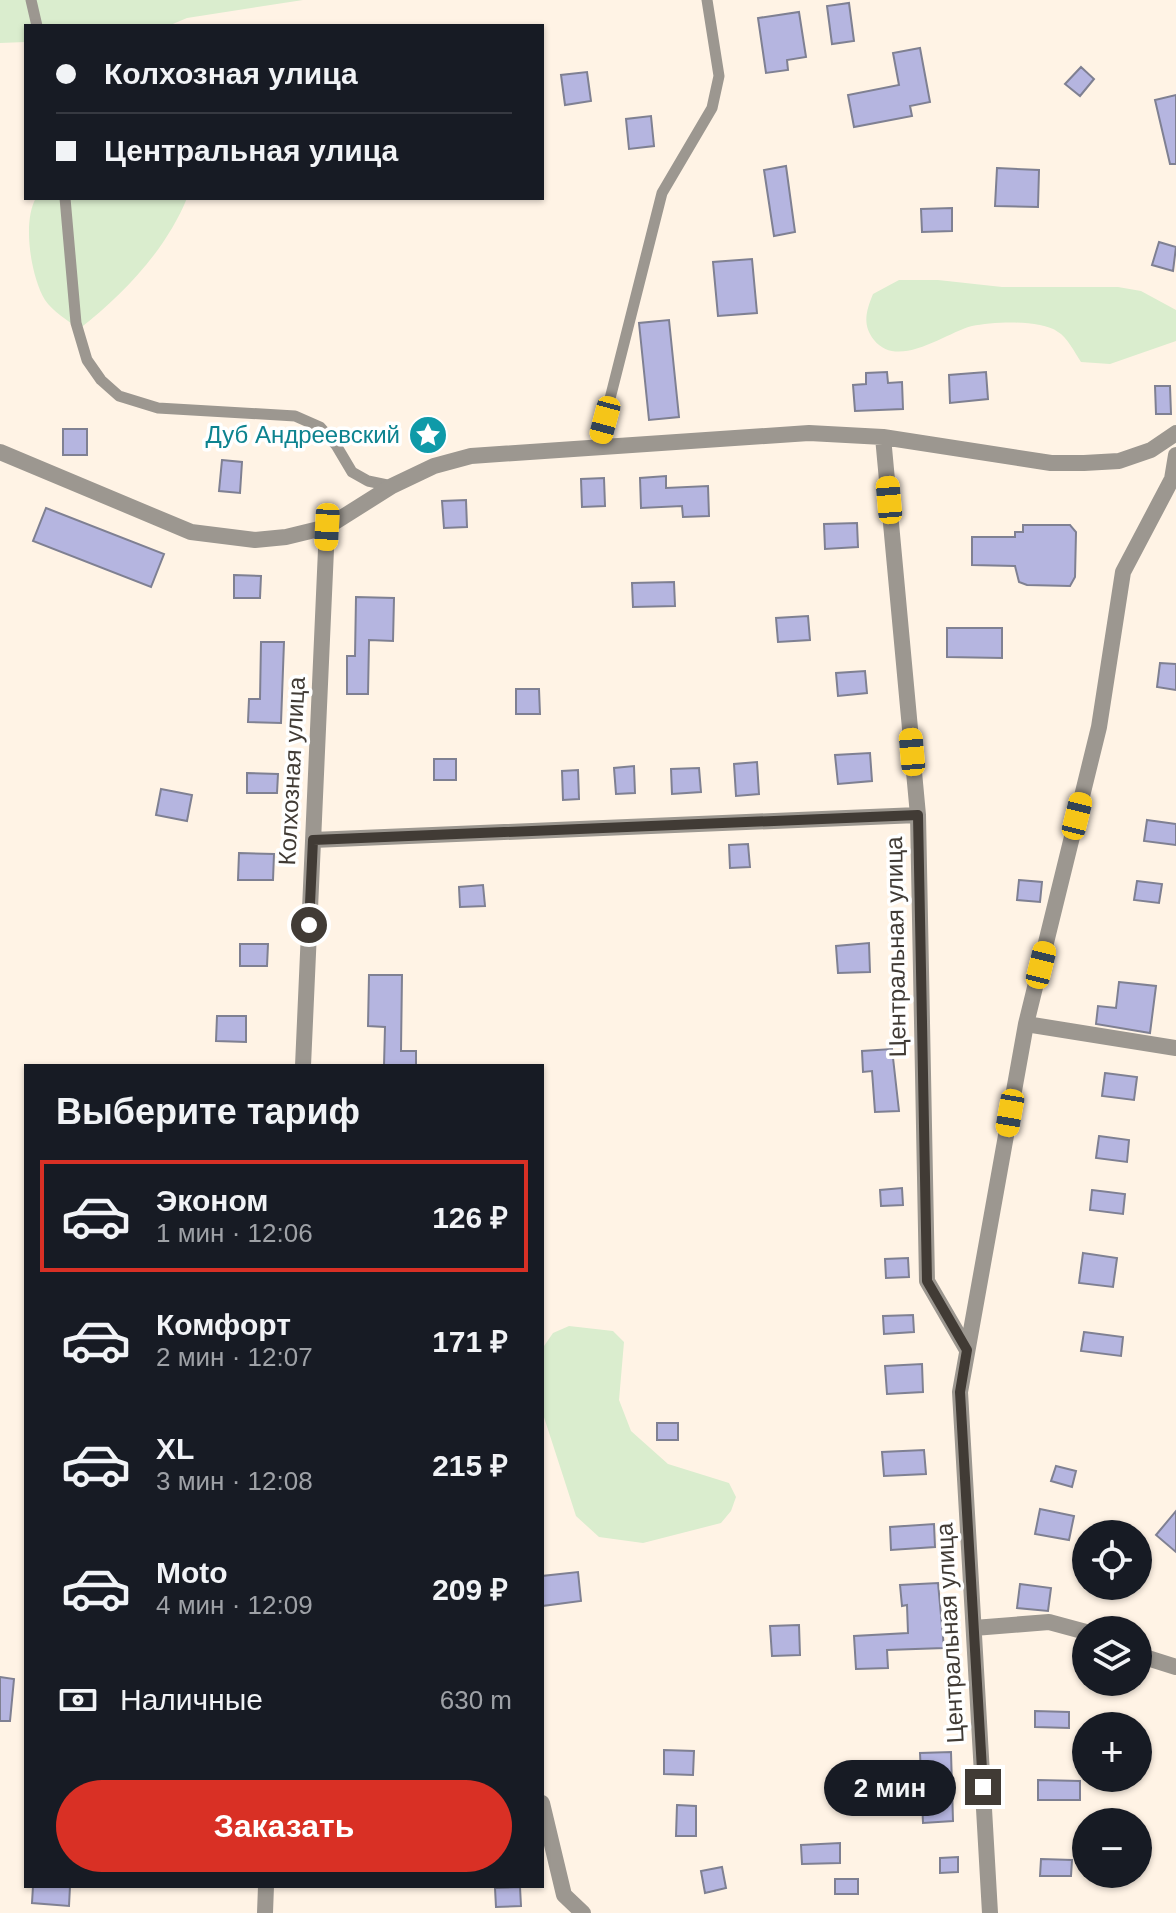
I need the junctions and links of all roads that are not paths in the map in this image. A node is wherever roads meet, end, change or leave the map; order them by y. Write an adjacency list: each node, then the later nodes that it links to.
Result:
1 (31, 0): 3 (lane)
2 (707, 0): 7 (lane)
3 (37, 24)
4 (65, 200): 11 (lane)
5 (1176, 433): 6 (street)
6 (883, 437): 7 (street); 13 (street, Центральная улица)
7 (598, 446): 11 (street)
8 (0, 452): 12 (street)
9 (1176, 455): 10 (street, Центральная улица)
10 (1174, 480): 15 (street, Центральная улица)
11 (392, 486): 12 (street)
12 (327, 527): 14 (street, Колхозная улица)
13 (918, 815): 14 (street); 18 (street, Центральная улица)
14 (313, 840): 17 (street, Колхозная улица)
15 (1026, 1024): 16 (street); 18 (street, Центральная улица)
16 (1176, 1048)
17 (303, 1064)
18 (967, 1350): 19 (street, Центральная улица)
19 (974, 1628): 20 (street); 27 (street, Центральная улица)
20 (1072, 1628)
21 (1152, 1659): 22 (street)
22 (1176, 1667)
23 (544, 1811): 26 (street)
24 (266, 1888): 25 (street)
25 (265, 1913)
26 (583, 1913)
27 (990, 1913)

